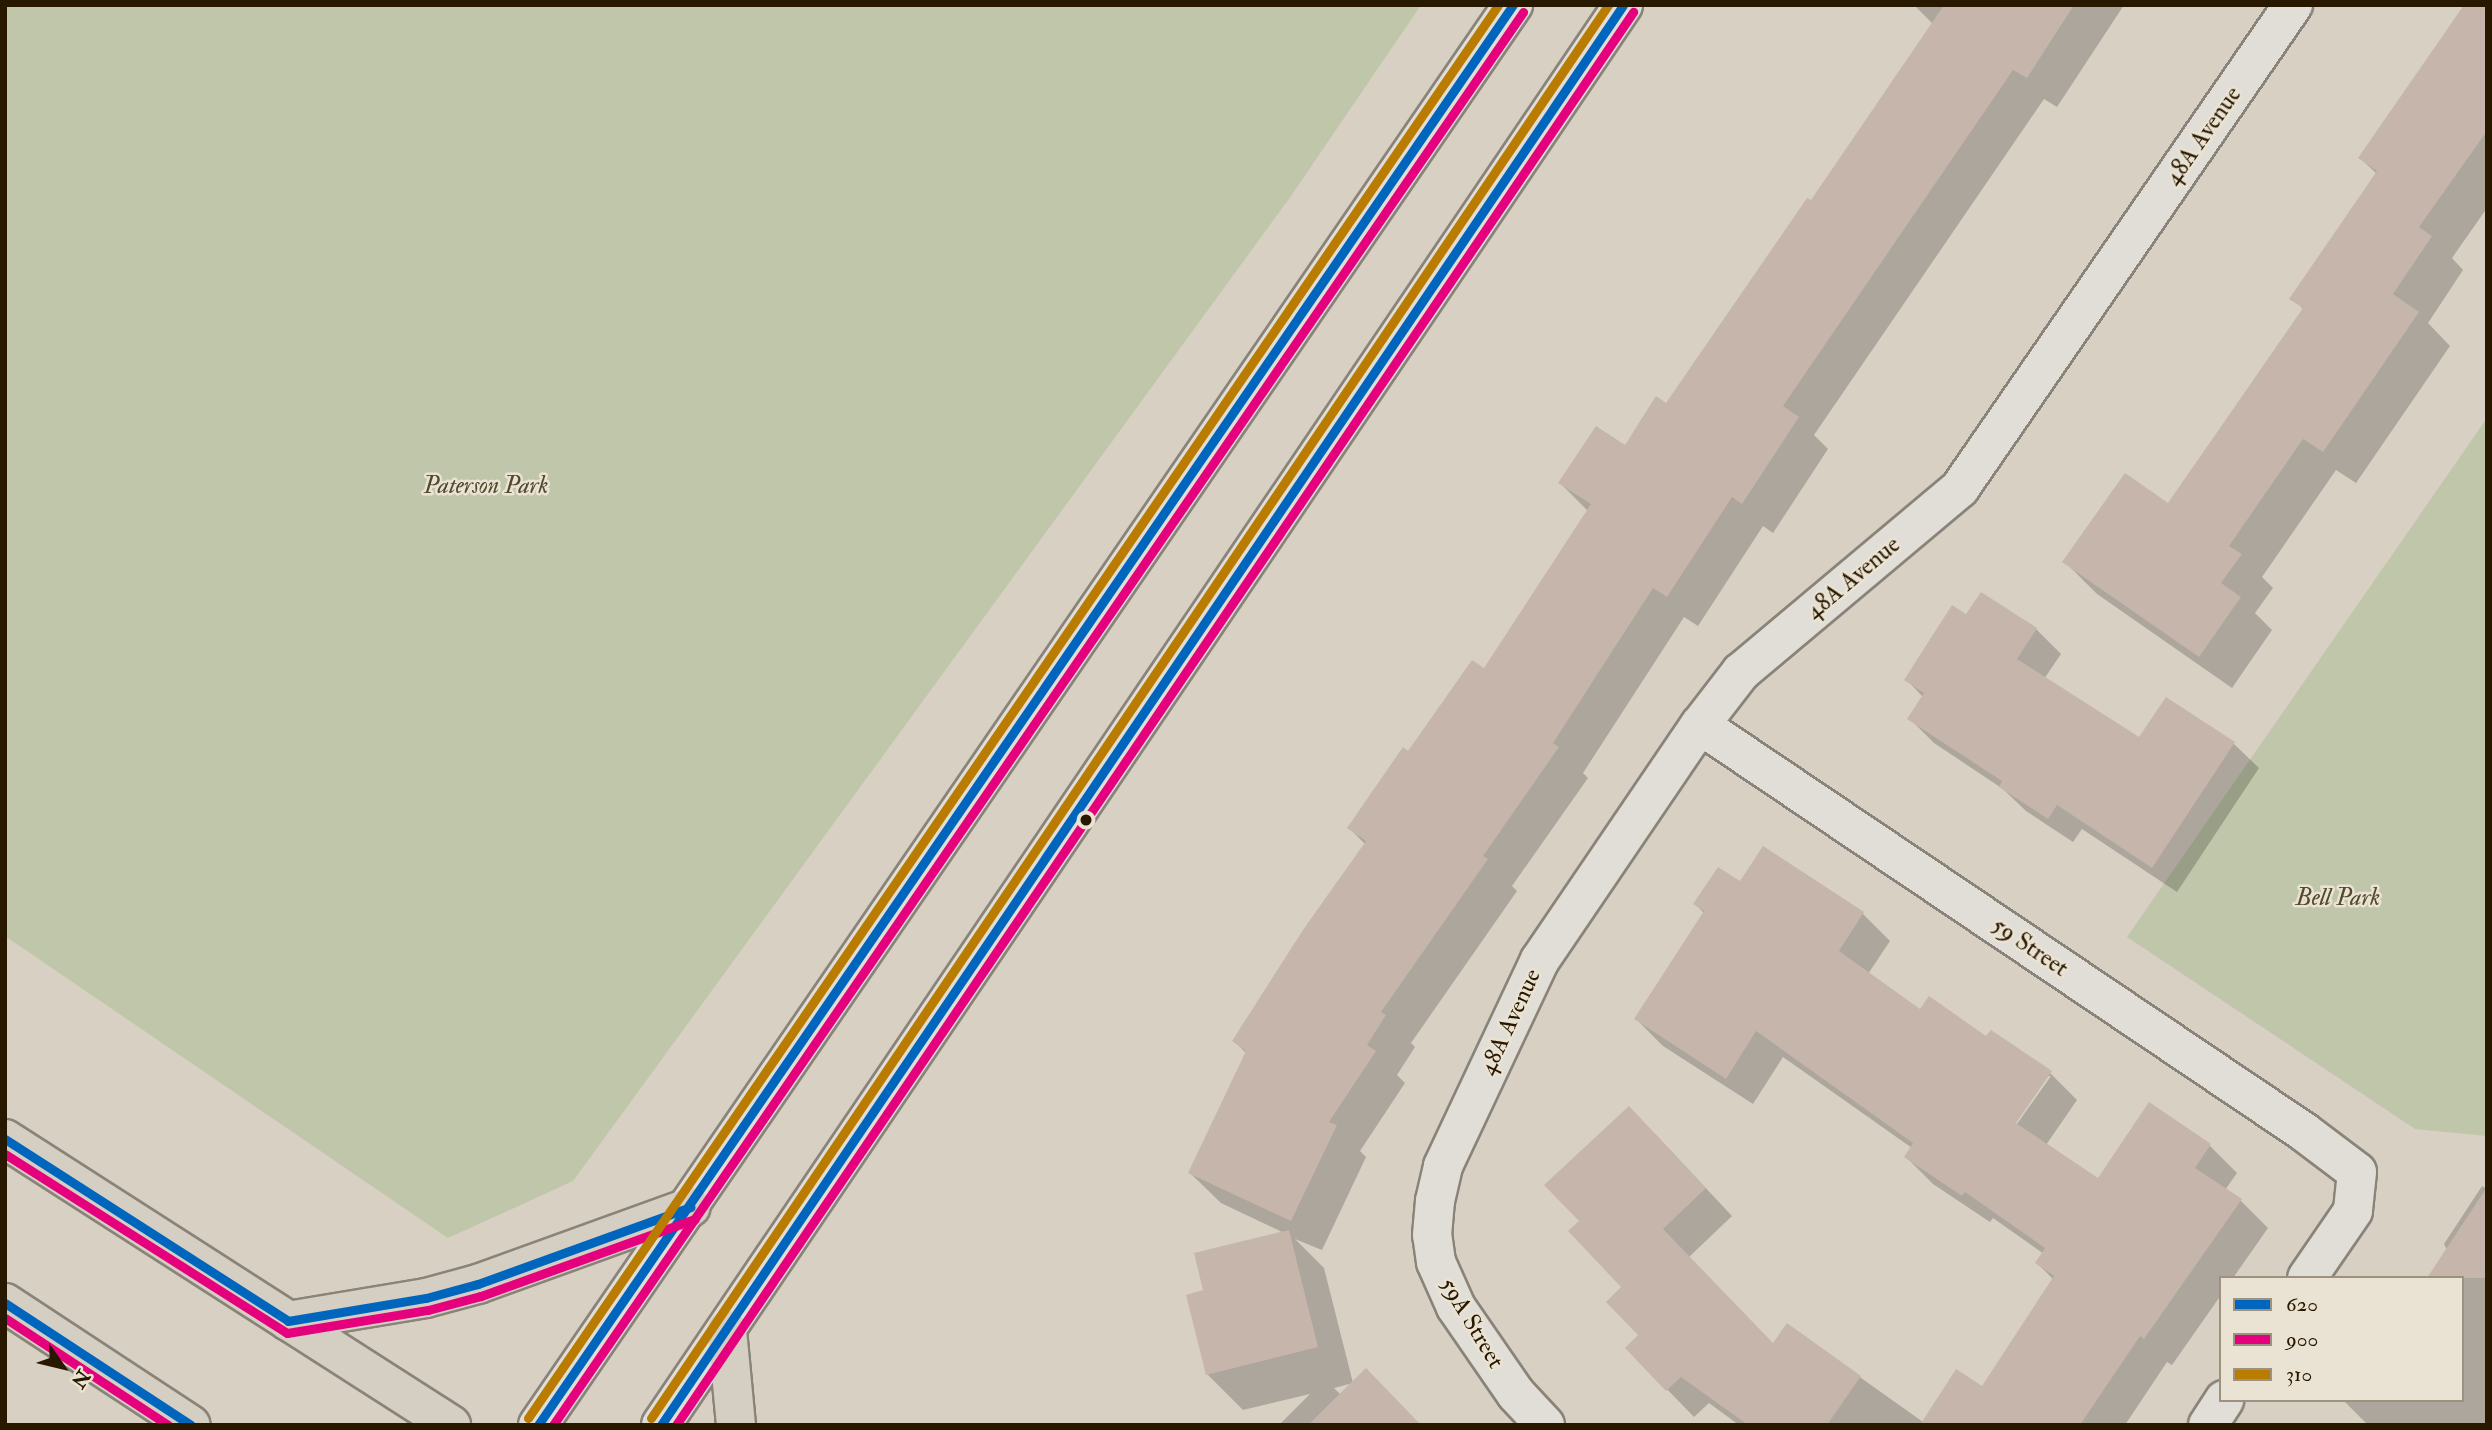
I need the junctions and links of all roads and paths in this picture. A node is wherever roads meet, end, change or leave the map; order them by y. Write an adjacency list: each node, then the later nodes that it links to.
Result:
1 (1513, 5): 7 (main road)
2 (1623, 5): 11 (main road)
3 (2293, 5): 4 (main road, 48A Avenue)
4 (1700, 725): 6 (main road, 48A Avenue); 8 (main road, 59 Street)
5 (5, 1139): 10 (main road)
6 (1443, 1166): 18 (main road, 59A Street)
7 (691, 1207): 10 (main road); 15 (main road)
8 (2308, 1276)
9 (5, 1303): 13 (main road)
10 (288, 1321): 14 (main road)
11 (727, 1330): 16 (main road); 17 (main road)
12 (2223, 1402): 19 (main road)
13 (191, 1425)
14 (452, 1425)
15 (538, 1425)
16 (661, 1425)
17 (736, 1425)
18 (1545, 1425)
19 (2208, 1425)

